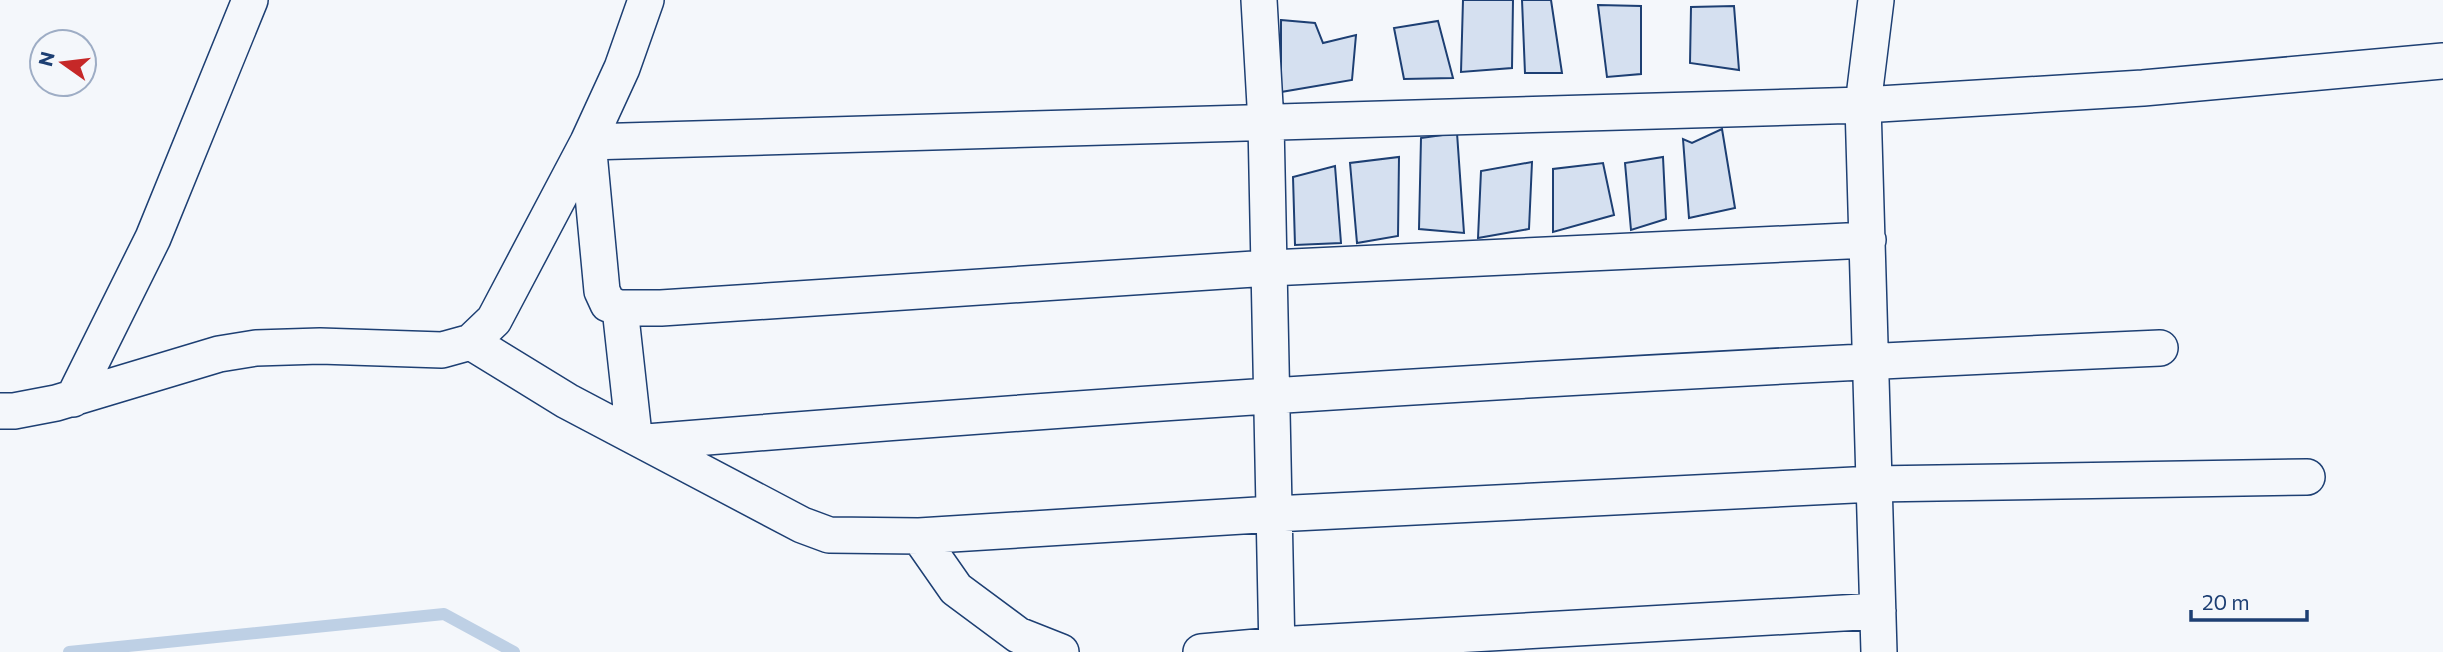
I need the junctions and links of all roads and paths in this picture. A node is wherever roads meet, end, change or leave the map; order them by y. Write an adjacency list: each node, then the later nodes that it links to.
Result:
1 (250, 0): 16 (street)
2 (646, 0): 8 (street)
3 (1259, 0): 7 (street)
4 (1876, 0): 6 (street)
5 (2443, 61): 6 (street)
6 (1863, 105): 7 (street); 9 (street)
7 (1266, 123): 8 (street); 10 (street)
8 (588, 142): 11 (street); 12 (street)
9 (1868, 240): 10 (street); 14 (street)
10 (1269, 268): 11 (street); 15 (street)
11 (620, 308): 18 (street)
12 (471, 342): 16 (street); 18 (street)
13 (2160, 348): 14 (street)
14 (1871, 361): 15 (street); 20 (street)
15 (1272, 396): 18 (street); 21 (street)
16 (73, 399): 17 (street)
17 (0, 411)
18 (640, 439): 22 (street)
19 (2307, 477): 20 (street)
20 (1874, 484): 21 (street); 23 (street)
21 (1274, 514): 22 (street); 24 (street)
22 (919, 536): 25 (street)
23 (1878, 611): 24 (street); 27 (street)
24 (1277, 648): 26 (street)
25 (1061, 652)
26 (1201, 652)
27 (1879, 652)

